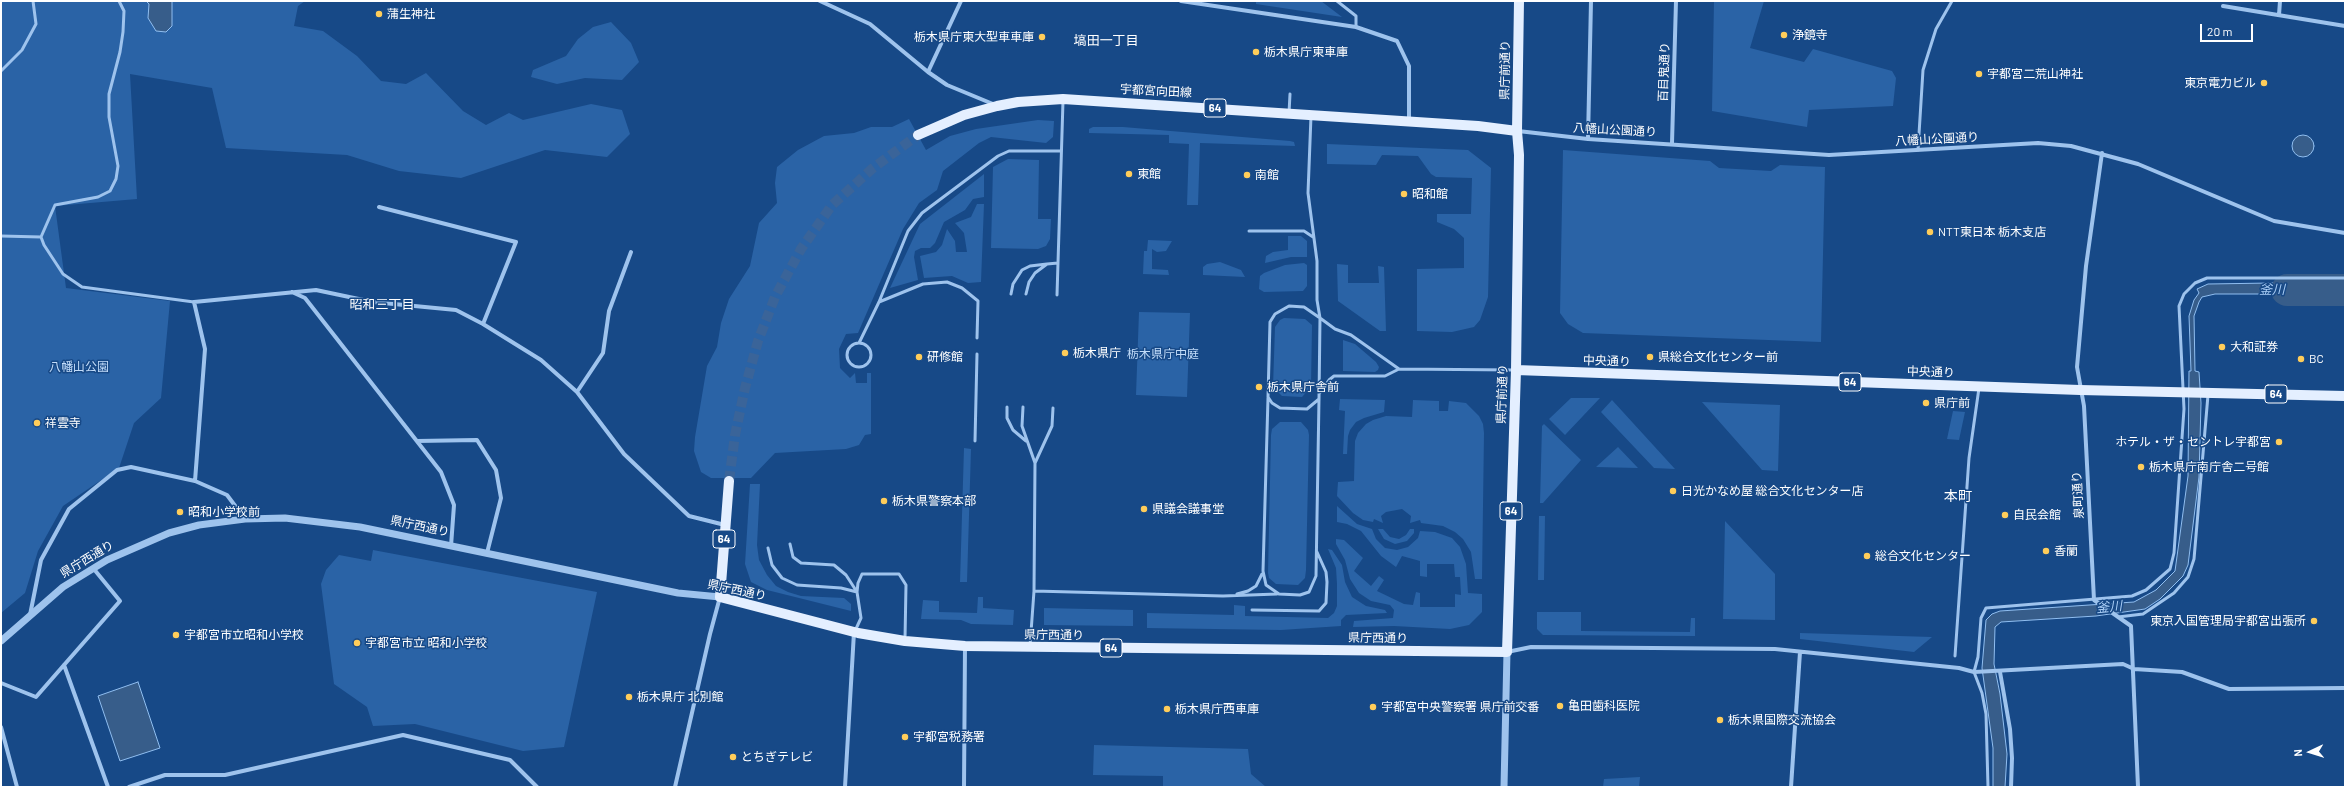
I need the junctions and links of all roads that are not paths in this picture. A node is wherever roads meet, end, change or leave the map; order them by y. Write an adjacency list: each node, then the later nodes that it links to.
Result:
1 (33, 1): 16 (lane)
2 (119, 1): 36 (lane)
3 (820, 1): 17 (street)
4 (961, 1): 17 (street)
5 (1181, 1): 15 (street)
6 (1337, 1): 15 (lane)
7 (1519, 1): 24 (main road, 県庁前通り / 64)
8 (1591, 1): 26 (street)
9 (1676, 1): 27 (street, 百目鬼通り)
10 (1952, 1): 28 (lane)
11 (2280, 1): 13 (street)
12 (2223, 6): 13 (street)
13 (2279, 15): 14 (street)
14 (2345, 26)
15 (1356, 27): 23 (street)
16 (1, 71)
17 (928, 72): 20 (street)
18 (1290, 94): 21 (lane)
19 (1063, 99): 20 (main road, 宇都宮向田線 / 64); 21 (main road, 宇都宮向田線 / 64); 29 (lane)
20 (997, 106): 25 (main road, 宇都宮向田線 / 64)
21 (1289, 115): 22 (main road, 宇都宮向田線 / 64)
22 (1311, 116): 23 (main road, 宇都宮向田線 / 64); 35 (lane)
23 (1409, 122): 24 (main road, 宇都宮向田線 / 64)
24 (1517, 131): 26 (street, 八幡山公園通り); 53 (main road, 県庁前通り / 64)
25 (918, 134)
26 (1588, 139): 27 (street, 八幡山公園通り)
27 (1672, 143): 28 (street, 八幡山公園通り)
28 (1918, 150): 30 (street, 八幡山公園通り)
29 (1061, 151): 38 (lane); 46 (lane)
30 (2102, 153): 33 (street, 八幡山公園通り); 55 (street, 泉町通り)
31 (379, 207): 48 (street)
32 (1249, 231): 35 (lane)
33 (2345, 233)
34 (1, 236): 36 (lane)
35 (1313, 236): 47 (lane)
36 (41, 237): 45 (lane)
37 (631, 252): 56 (street)
38 (1058, 263): 39 (lane); 44 (lane)
39 (1047, 264): 42 (lane); 43 (lane)
40 (2345, 278): 57 (lane)
41 (292, 292): 45 (street); 48 (street); 66 (street)
42 (1011, 294)
43 (1026, 294)
44 (1057, 295)
45 (194, 302): 70 (street)
46 (879, 302): 49 (lane); 50 (lane)
47 (1320, 318): 52 (lane); 59 (lane); 61 (lane)
48 (483, 324): 56 (street)
49 (977, 338)
50 (859, 343): 50 (lane)
51 (977, 354): 67 (lane)
52 (1399, 369): 53 (lane); 59 (lane)
53 (1516, 370): 54 (main road, 中央通り / 64); 95 (main road, 県庁前通り / 64)
54 (1979, 387): 55 (main road, 中央通り / 64); 97 (lane)
55 (2080, 390): 57 (main road, 中央通り / 64); 86 (street, 泉町通り)
56 (577, 392): 73 (street)
57 (2184, 392): 58 (main road, 中央通り / 64); 86 (lane)
58 (2208, 393): 60 (main road, 中央通り / 64); 89 (lane)
59 (1319, 394): 62 (lane)
60 (2345, 396)
61 (1268, 397): 62 (lane); 80 (lane)
62 (1319, 399): 77 (lane)
63 (1007, 407): 68 (lane)
64 (1023, 407): 68 (lane)
65 (1053, 408): 69 (lane)
66 (417, 441): 75 (street); 78 (street)
67 (975, 441)
68 (1026, 441): 69 (lane)
69 (1035, 464): 81 (lane)
70 (195, 481): 72 (street); 88 (street)
71 (730, 481): 73 (main road, 64)
72 (245, 518): 75 (street, 県庁西通り); 79 (street, 県庁西通り)
73 (726, 525): 85 (main road, 64)
74 (790, 544): 82 (lane)
75 (451, 546): 78 (street, 県庁西通り)
76 (768, 548): 82 (lane)
77 (1316, 550): 83 (lane); 87 (lane)
78 (487, 553): 85 (street, 県庁西通り)
79 (93, 568): 88 (street, 県庁西通り); 98 (street)
80 (1262, 571): 83 (lane); 84 (lane)
81 (1034, 591): 84 (lane); 94 (lane)
82 (857, 592): 90 (lane); 92 (lane)
83 (1279, 594): 84 (lane)
84 (1231, 596)
85 (720, 597): 90 (main road, 県庁西通り / 64); 109 (street)
86 (2094, 600): 89 (street); 100 (lane)
87 (1252, 610)
88 (30, 615): 91 (street, 県庁西通り)
89 (2116, 617): 99 (street)
90 (854, 632): 92 (main road, 県庁西通り / 64); 110 (street)
91 (1, 641)
92 (905, 641): 93 (main road, 県庁西通り / 64)
93 (965, 646): 94 (main road, 県庁西通り / 64); 111 (street)
94 (1030, 648): 95 (main road, 県庁西通り / 64)
95 (1507, 652): 96 (street); 112 (street, 県庁前通り)
96 (1800, 652): 100 (street); 113 (street)
97 (1955, 656)
98 (64, 665): 102 (street); 106 (street)
99 (2134, 669): 101 (street); 103 (street); 116 (street)
100 (1974, 672): 101 (street); 114 (lane)
101 (2000, 672): 115 (street)
102 (1, 683)
103 (2345, 688)
104 (1, 727): 105 (street)
105 (17, 787)
106 (108, 787)
107 (129, 787): 108 (street)
108 (538, 787)
109 (675, 787)
110 (845, 787)
111 (964, 787)
112 (1504, 787)
113 (1791, 787)
114 (1988, 787)
115 (2011, 787)
116 (2138, 787)

